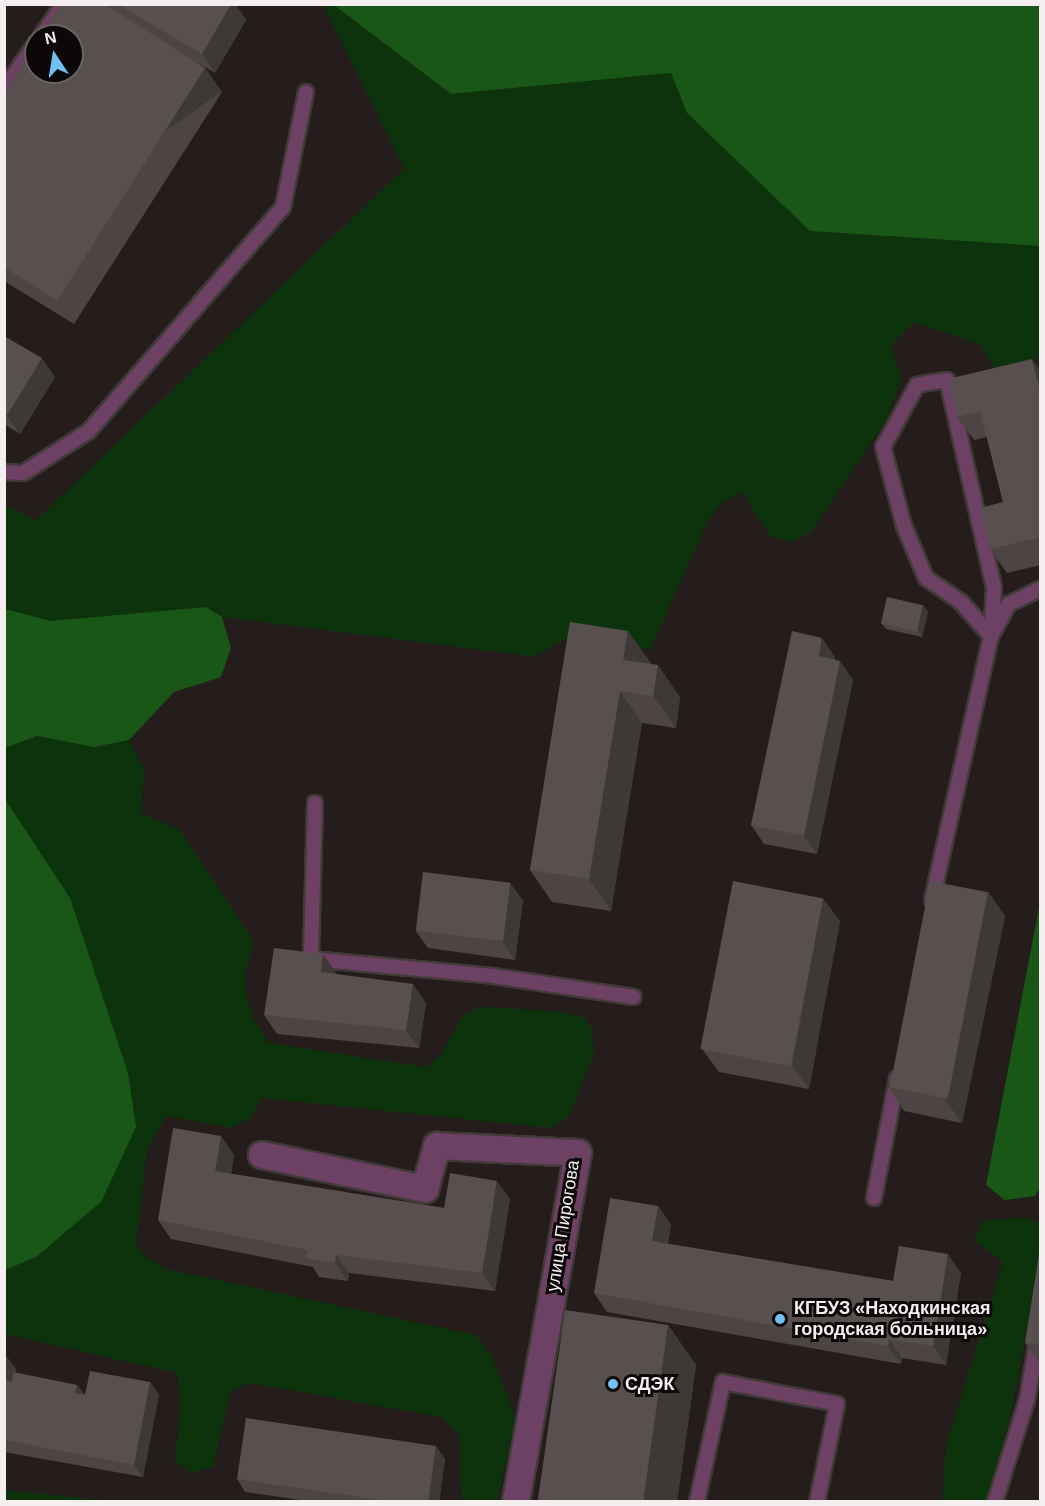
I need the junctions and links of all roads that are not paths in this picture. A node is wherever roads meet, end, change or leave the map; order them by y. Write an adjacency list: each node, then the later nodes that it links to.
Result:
1 (62, 6): 2 (lane)
2 (49, 24)
3 (24, 60): 4 (lane)
4 (4, 88)
5 (306, 92): 6 (lane)
6 (4, 472)
7 (1041, 590): 8 (lane)
8 (991, 636): 8 (lane); 10 (lane)
9 (315, 803): 11 (lane)
10 (928, 920)
11 (633, 997)
12 (901, 1059): 14 (lane)
13 (262, 1155): 16 (street, улица Пирогова)
14 (874, 1198)
15 (1041, 1324): 19 (lane)
16 (516, 1502)
17 (697, 1502): 18 (lane)
18 (817, 1502)
19 (995, 1502)

